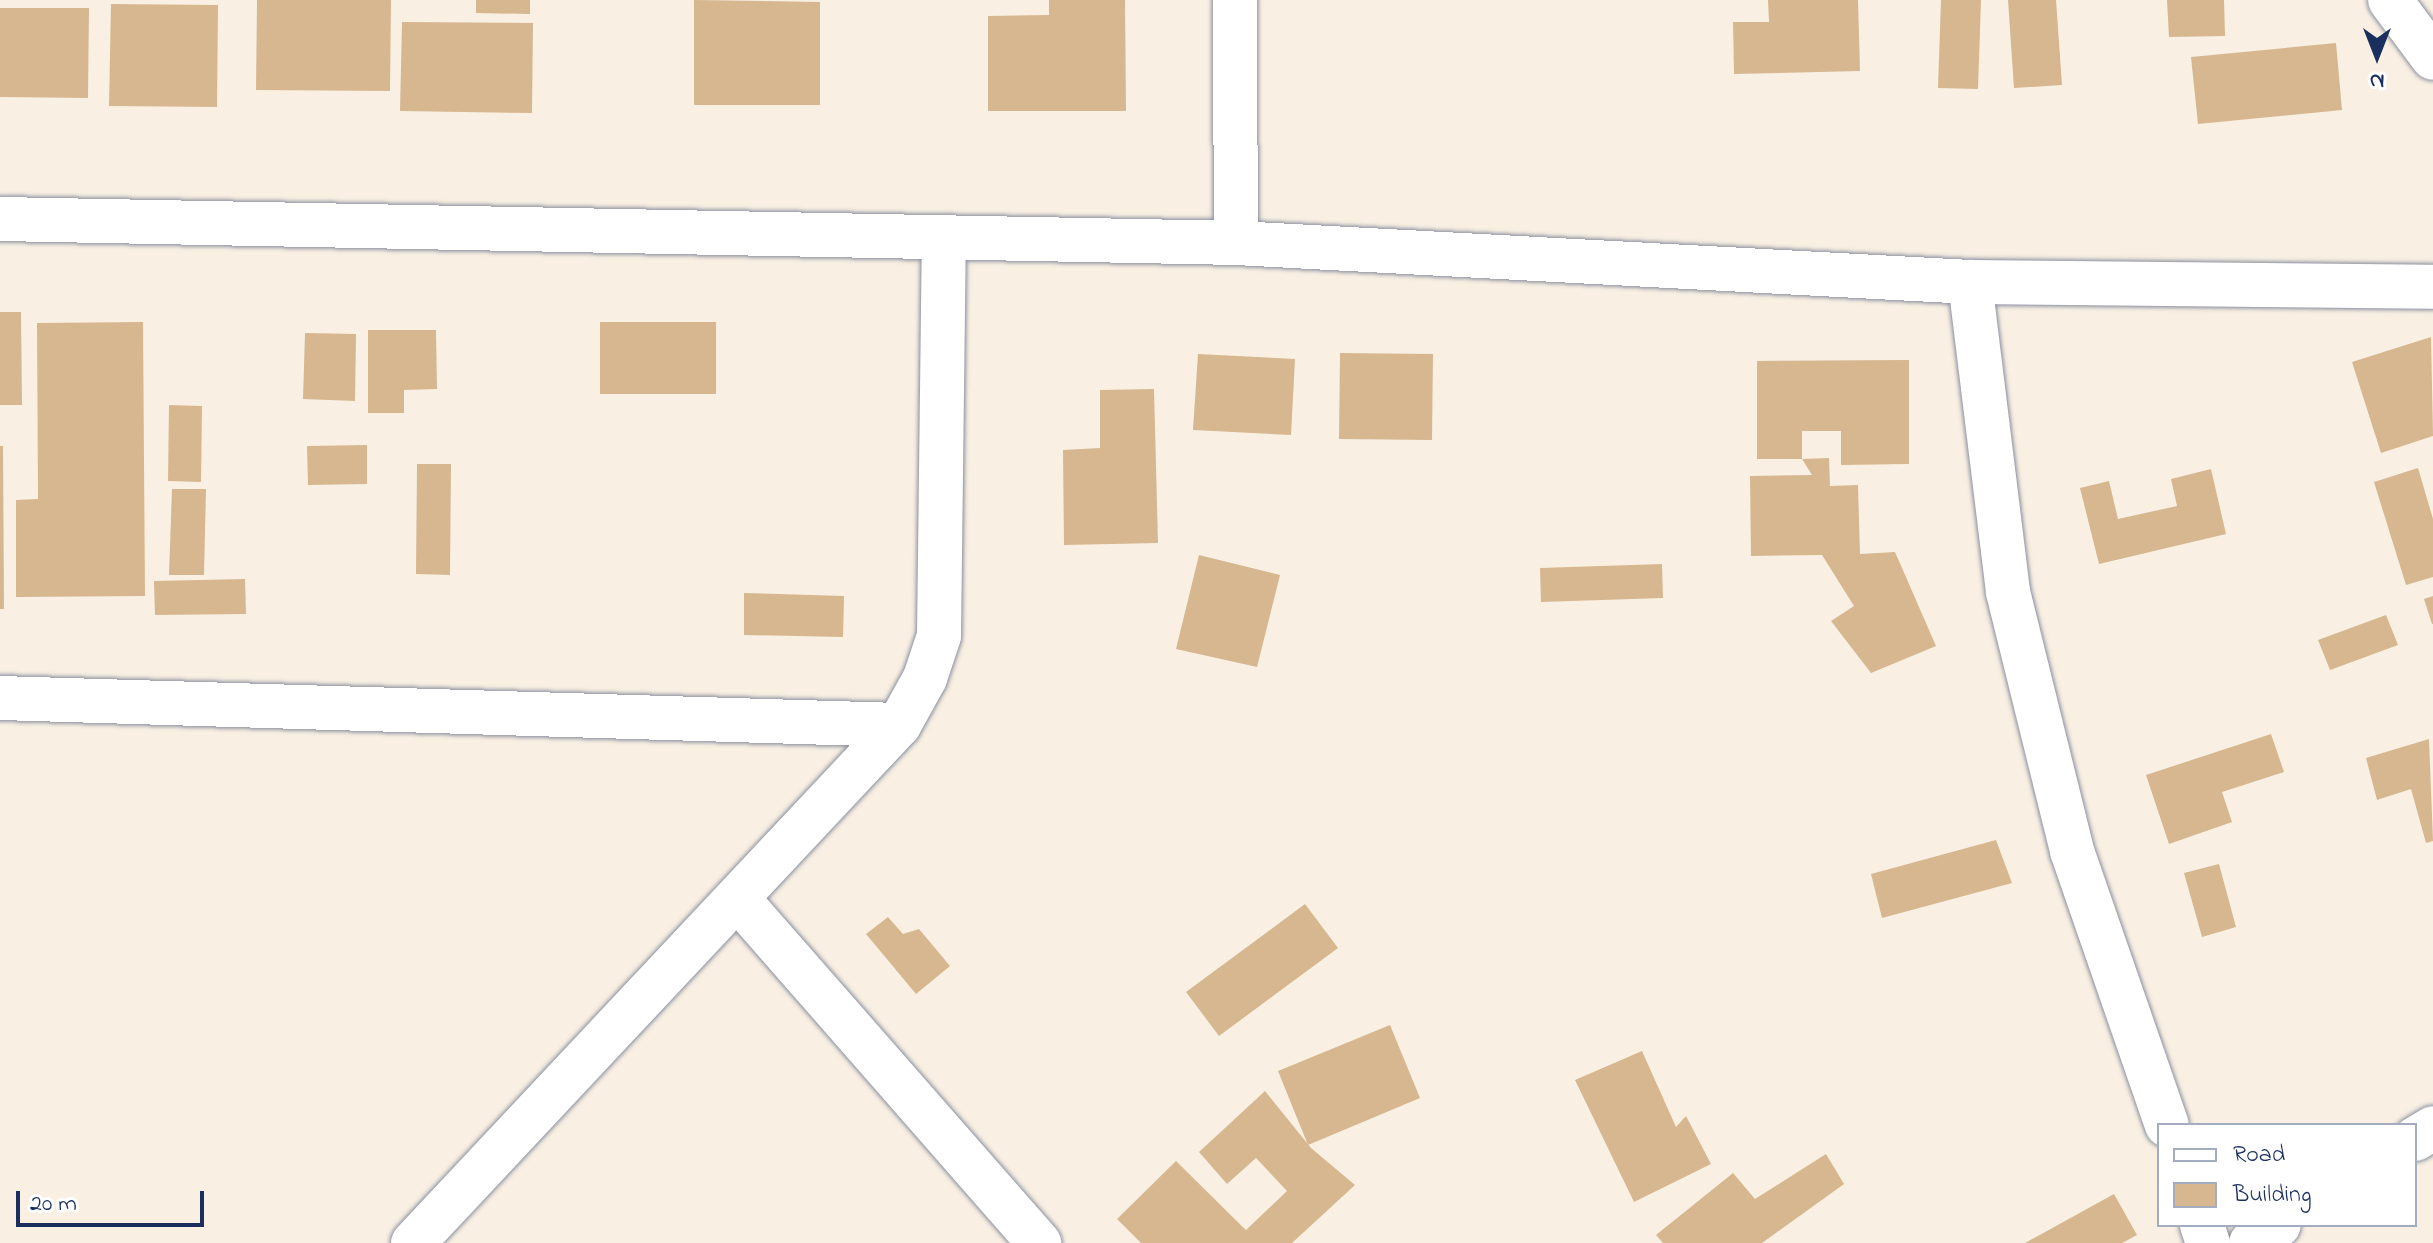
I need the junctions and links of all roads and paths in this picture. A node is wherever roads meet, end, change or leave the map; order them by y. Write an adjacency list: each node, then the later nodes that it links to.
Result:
1 (1235, 0): 6 (street)
2 (2390, 0): 3 (street)
3 (2433, 58)
4 (0, 219): 5 (street)
5 (944, 242): 6 (street); 10 (street)
6 (1236, 243): 7 (street)
7 (1970, 282): 8 (street); 12 (street)
8 (2433, 287)
9 (0, 698): 10 (street)
10 (899, 725): 11 (street)
11 (737, 898): 14 (street); 15 (street)
12 (2166, 1123)
13 (2276, 1227): 16 (street)
14 (413, 1243)
15 (1039, 1243)
16 (2251, 1243)

